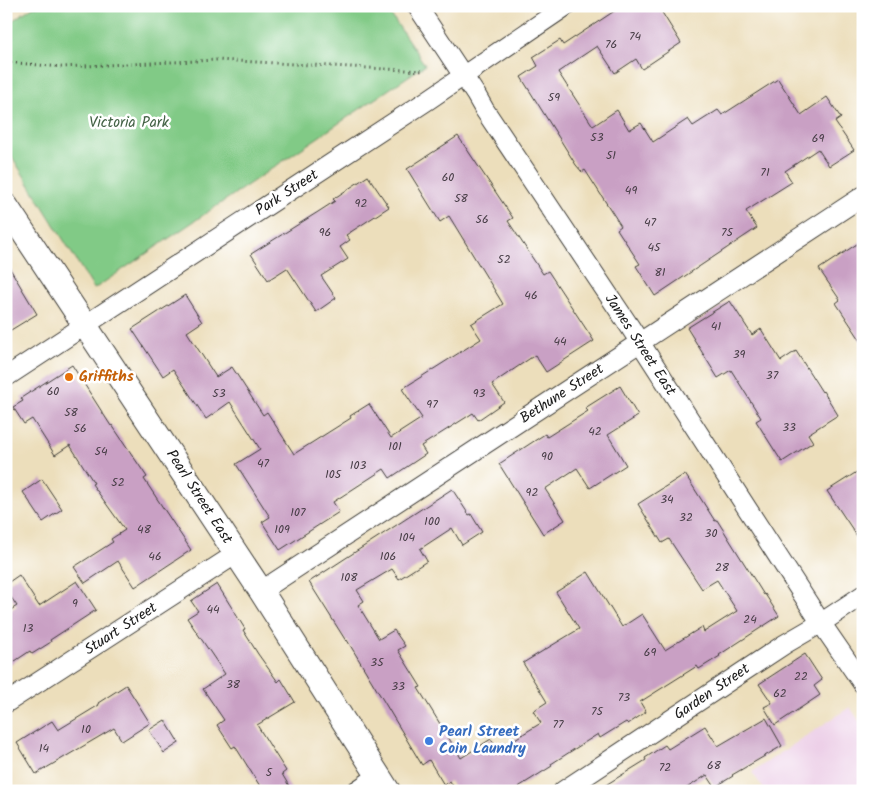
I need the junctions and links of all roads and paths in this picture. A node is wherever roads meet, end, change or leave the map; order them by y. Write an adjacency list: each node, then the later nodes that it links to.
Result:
1 (417, 6): 5 (street, James Street East)
2 (566, 6): 5 (street, Park Street)
3 (6, 62): 4 (path)
4 (426, 71)
5 (463, 75): 8 (street, Park Street); 9 (street, James Street East)
6 (863, 196): 9 (street, Bethune Street)
7 (6, 206): 8 (street, Pearl Street East)
8 (86, 325): 10 (street, Park Street); 11 (street, Pearl Street East)
9 (640, 343): 12 (street, Bethune Street); 14 (street, James Street East)
10 (6, 377)
11 (236, 554): 12 (street, Pearl Street East); 16 (street, Stuart Street)
12 (261, 591): 17 (street, Pearl Street East)
13 (863, 595): 14 (street, Garden Street)
14 (821, 623): 15 (street, James Street East); 19 (street, Garden Street)
15 (863, 684)
16 (6, 703)
17 (383, 784): 18 (street)
18 (356, 791)
19 (563, 791)

